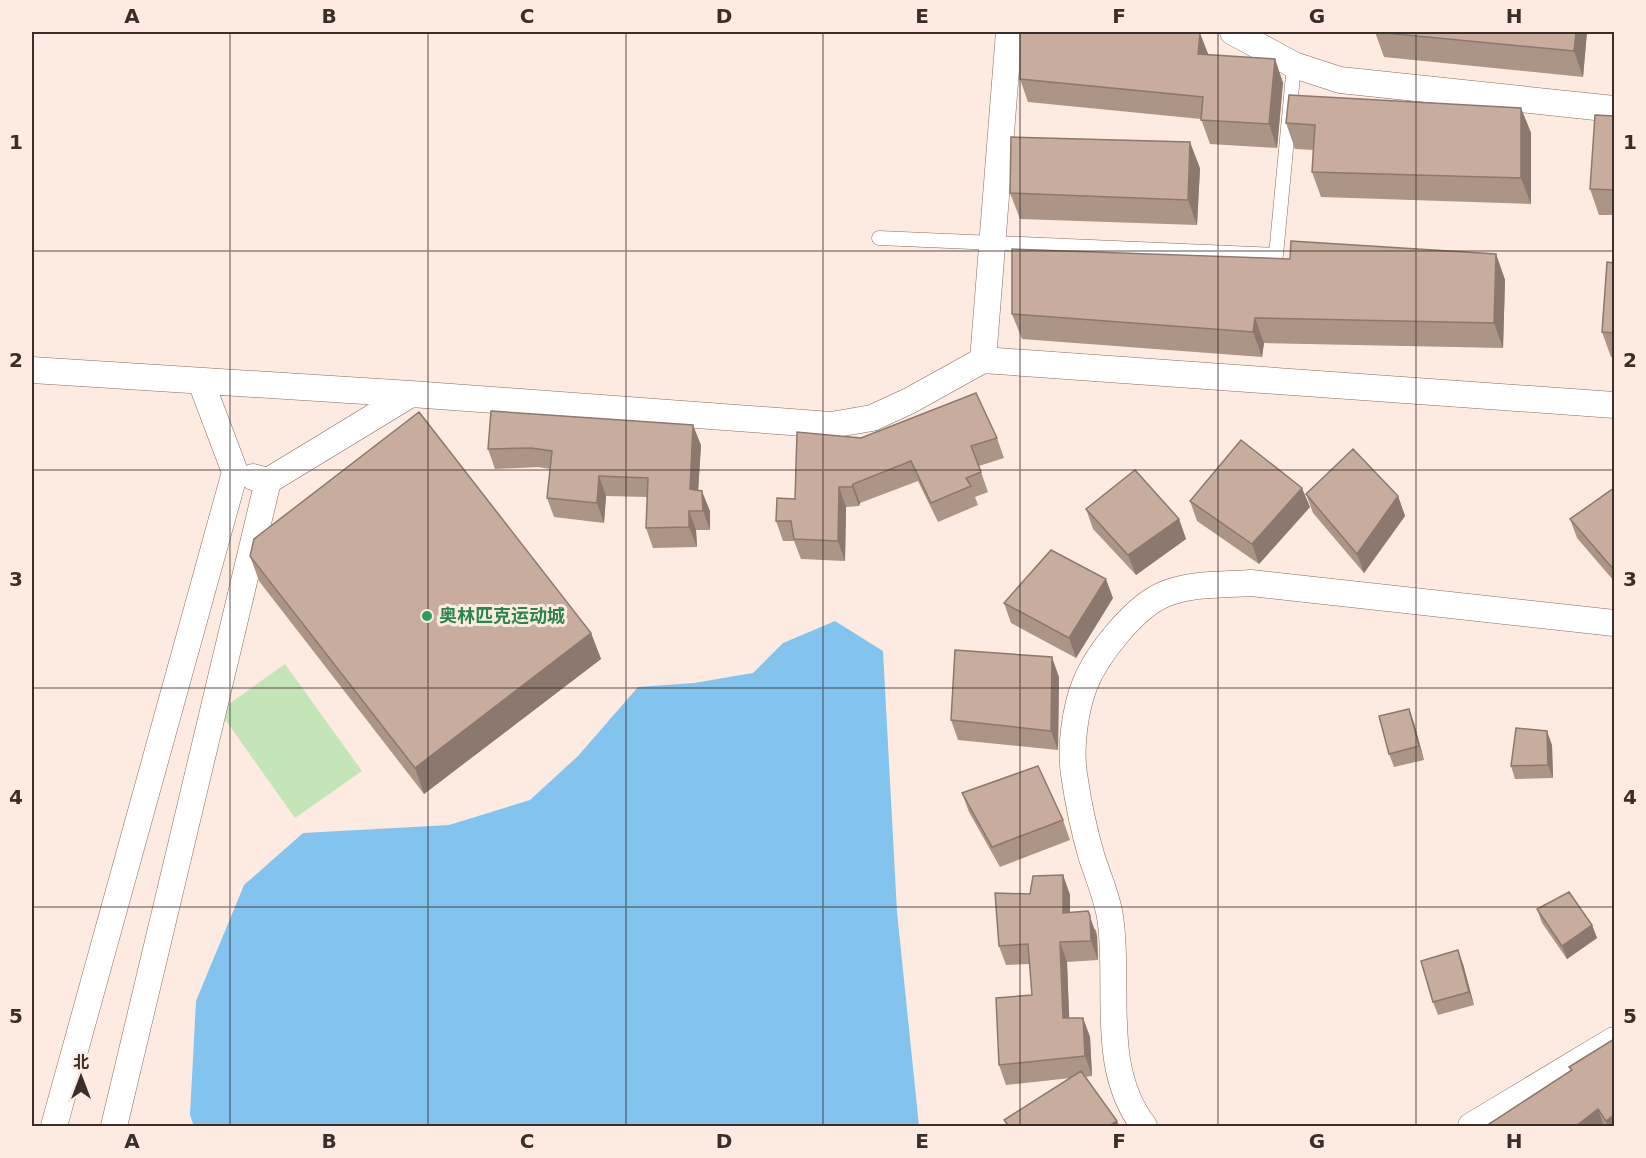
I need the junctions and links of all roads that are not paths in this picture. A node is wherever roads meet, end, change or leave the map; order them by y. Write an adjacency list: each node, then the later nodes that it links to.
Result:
1 (1009, 32): 7 (street)
2 (1233, 32): 3 (street)
3 (1259, 38): 4 (street)
4 (1294, 65): 5 (street); 7 (lane)
5 (1614, 109)
6 (879, 238): 7 (lane)
7 (992, 242): 8 (street)
8 (983, 360): 11 (street); 12 (street)
9 (32, 370): 10 (street)
10 (201, 382): 11 (street); 13 (street)
11 (411, 394): 14 (street)
12 (1614, 405)
13 (235, 472): 14 (street); 17 (street)
14 (268, 481): 18 (street)
15 (1614, 623): 19 (street)
16 (1614, 1040): 20 (street)
17 (54, 1126)
18 (114, 1126)
19 (1144, 1126)
20 (1471, 1126)

